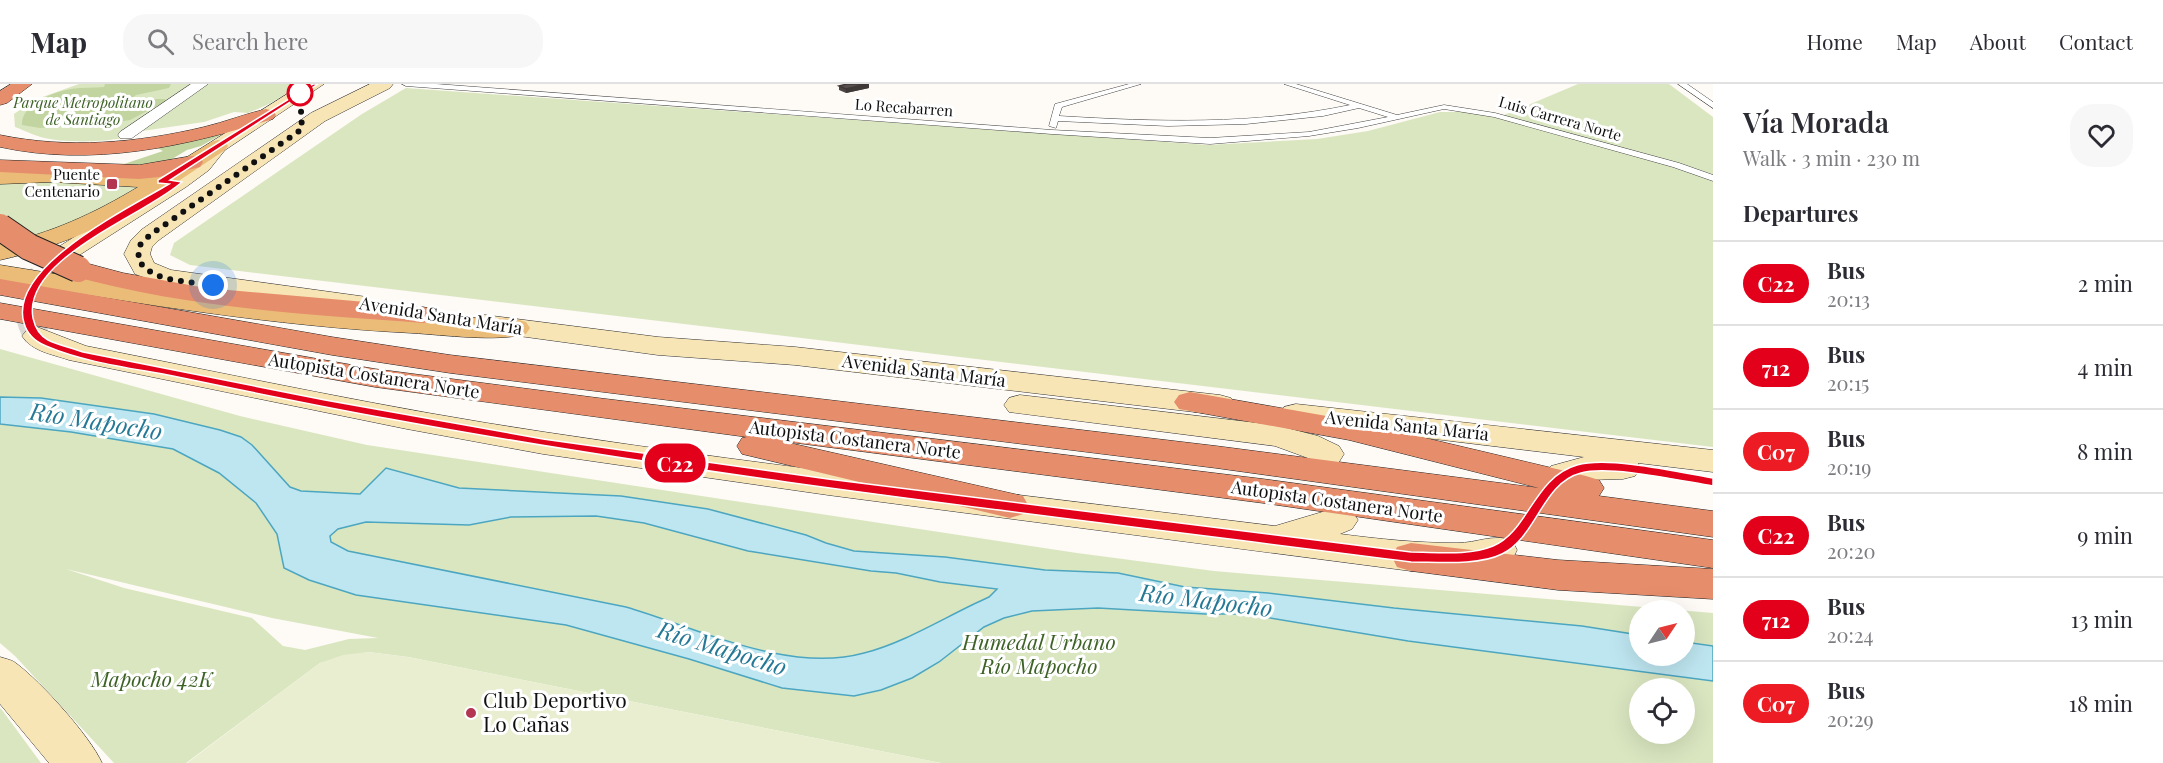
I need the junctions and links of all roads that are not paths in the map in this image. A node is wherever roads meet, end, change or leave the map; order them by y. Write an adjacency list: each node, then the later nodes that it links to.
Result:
1 (11, 84): 10 (highway)
2 (24, 84): 11 (highway)
3 (201, 84): 20 (street)
4 (315, 84): 12 (main road)
5 (384, 84): 13 (main road)
6 (406, 84): 19 (lane, Lo Recabarren)
7 (1137, 84): 18 (lane)
8 (1288, 84): 14 (lane)
9 (1682, 84): 15 (lane)
10 (0, 90)
11 (0, 99)
12 (287, 101): 13 (main road); 16 (main road)
13 (343, 103): 25 (main road)
14 (1359, 106): 17 (lane); 18 (lane)
15 (1713, 106)
16 (266, 115): 21 (highway); 22 (main road)
17 (1398, 117): 19 (lane, Lo Recabarren); 27 (lane, Luis Carrera Norte)
18 (1054, 118): 19 (lane)
19 (1052, 132)
20 (126, 135)
21 (0, 141)
22 (218, 146): 23 (main road); 28 (main road)
23 (192, 162): 24 (highway); 28 (main road)
24 (0, 166)
25 (237, 176): 28 (main road); 35 (main road, Avenida Santa María)
26 (0, 177): 28 (main road)
27 (1713, 178)
28 (170, 182): 30 (main road); 31 (main road)
29 (0, 228): 31 (highway, bridge)
30 (0, 252)
31 (70, 263): 35 (highway)
32 (0, 273): 37 (main road)
33 (0, 288): 48 (highway, Autopista Costanera Norte)
34 (0, 313): 36 (highway, Autopista Costanera Norte)
35 (423, 315): 37 (main road, Avenida Santa María)
36 (38, 327): 40 (highway, Autopista Costanera Norte); 45 (main road)
37 (516, 328): 38 (main road, Avenida Santa María)
38 (658, 346): 39 (main road, Avenida Santa María); 41 (main road)
39 (1190, 402): 42 (main road, Avenida Santa María); 46 (highway)
40 (598, 408): 45 (highway); 51 (highway, Autopista Costanera Norte)
41 (1328, 454)
42 (1713, 461)
43 (1563, 474): 44 (main road)
44 (1713, 482)
45 (1010, 505): 49 (main road)
46 (1713, 519)
47 (1339, 520): 49 (main road)
48 (1713, 524)
49 (1257, 537): 52 (main road)
50 (1498, 550): 52 (main road)
51 (1713, 554)
52 (1411, 557): 53 (highway)
53 (1713, 584)
54 (0, 675): 55 (main road)
55 (78, 763)

